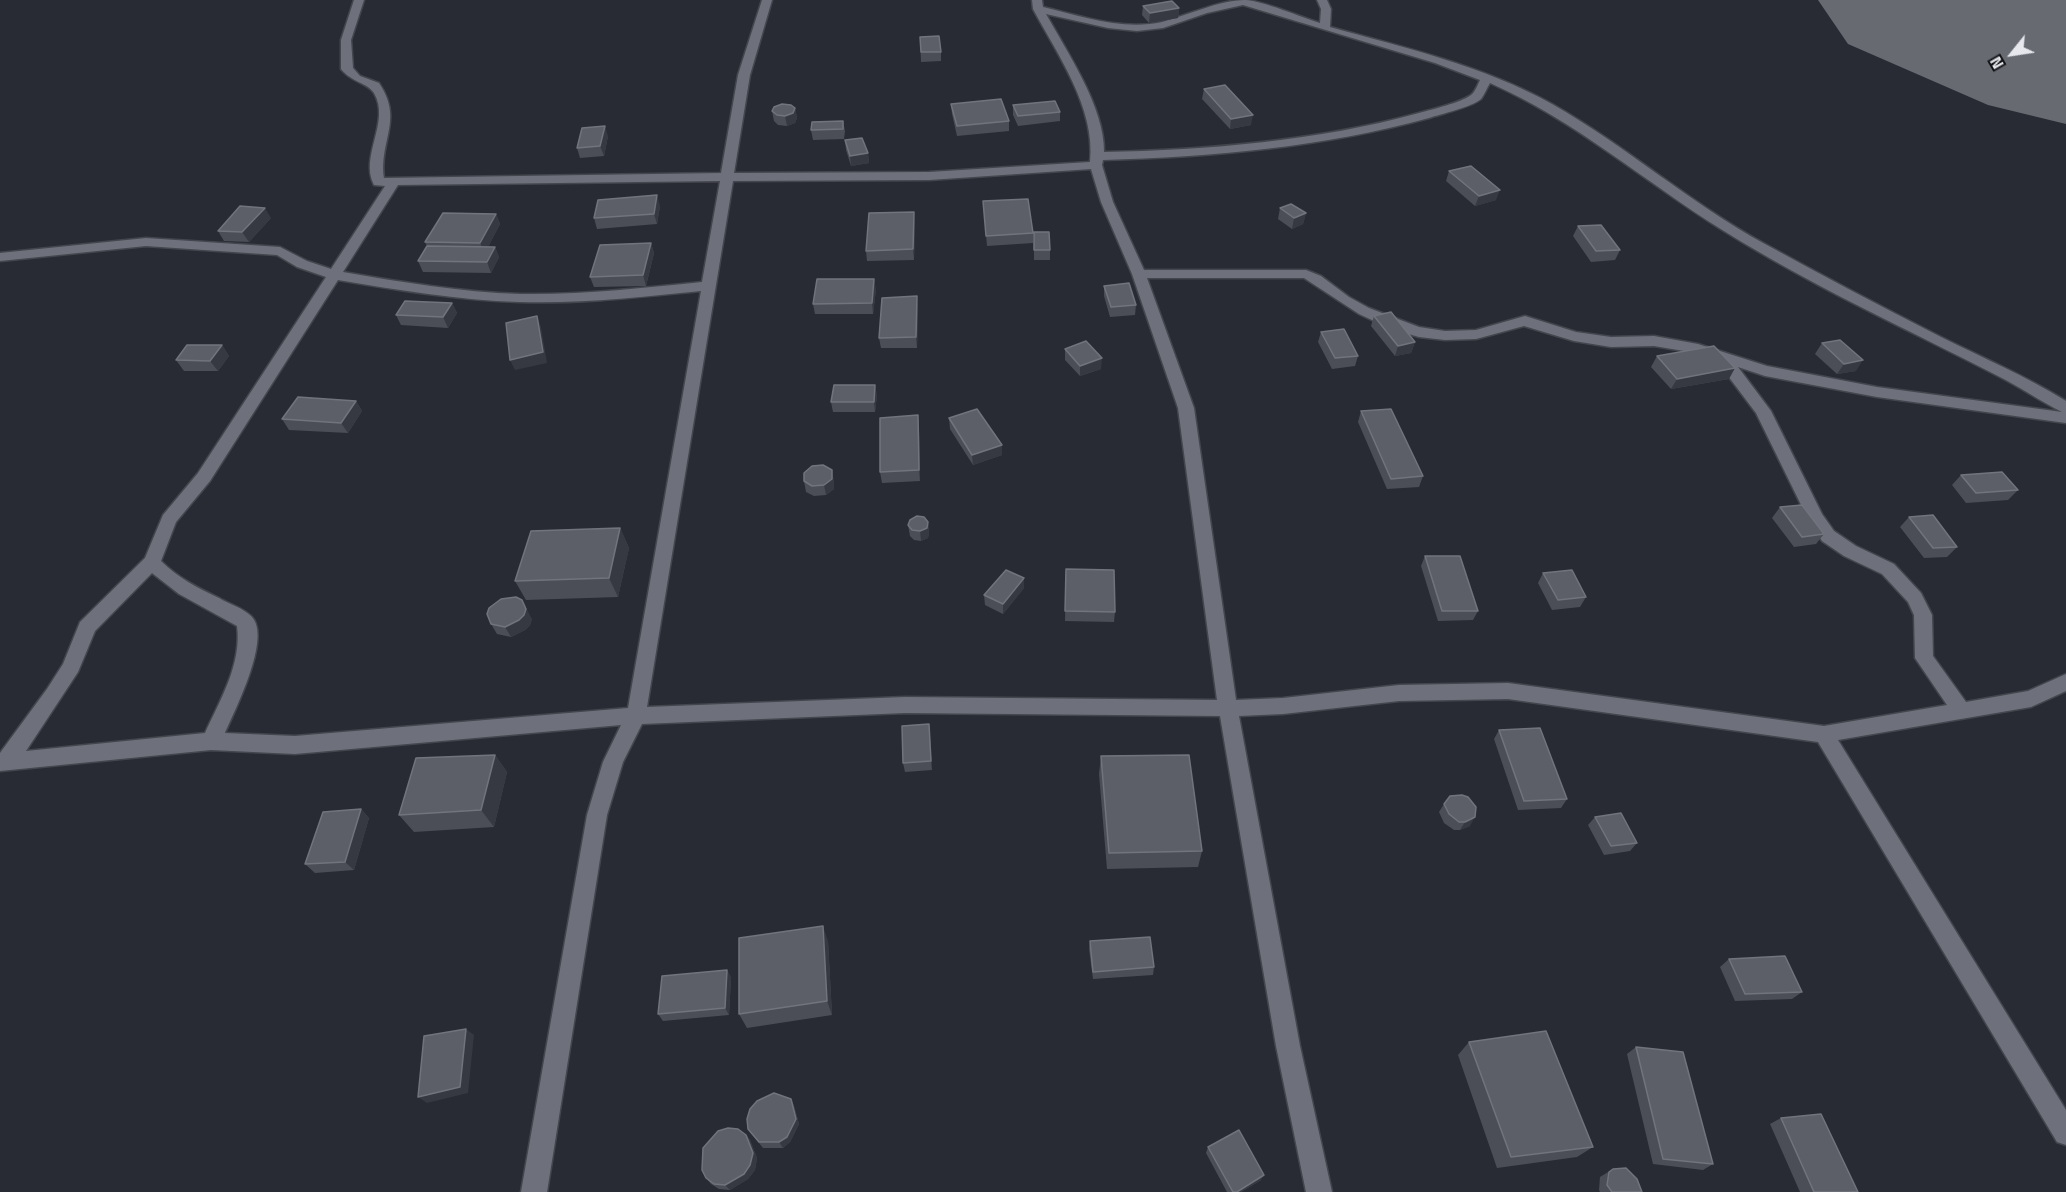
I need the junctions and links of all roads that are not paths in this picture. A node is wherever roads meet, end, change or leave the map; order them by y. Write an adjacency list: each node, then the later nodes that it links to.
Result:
1 (359, 0): 10 (street)
2 (767, 0): 9 (street)
3 (1322, 0): 6 (street)
4 (1241, 1): 5 (street); 6 (street)
5 (1037, 4): 8 (street)
6 (1325, 28): 7 (street)
7 (1487, 78): 8 (street); 16 (street)
8 (1098, 161): 9 (street); 12 (street)
9 (726, 179): 10 (street); 14 (street)
10 (394, 183): 13 (street)
11 (0, 257): 13 (street)
12 (1138, 274): 15 (street); 20 (street)
13 (333, 275): 14 (street); 18 (street)
14 (708, 285): 22 (street)
15 (1721, 357): 17 (street); 21 (street)
16 (2066, 408)
17 (2066, 418)
18 (152, 562): 24 (street); 25 (street)
19 (2066, 682): 21 (street)
20 (1228, 708): 22 (street); 23 (street); 28 (street)
21 (1962, 711): 23 (street)
22 (636, 716): 24 (street); 27 (street)
23 (1824, 734): 26 (street)
24 (211, 741): 25 (street)
25 (4, 762)
26 (2066, 1133)
27 (534, 1192)
28 (1319, 1192)

